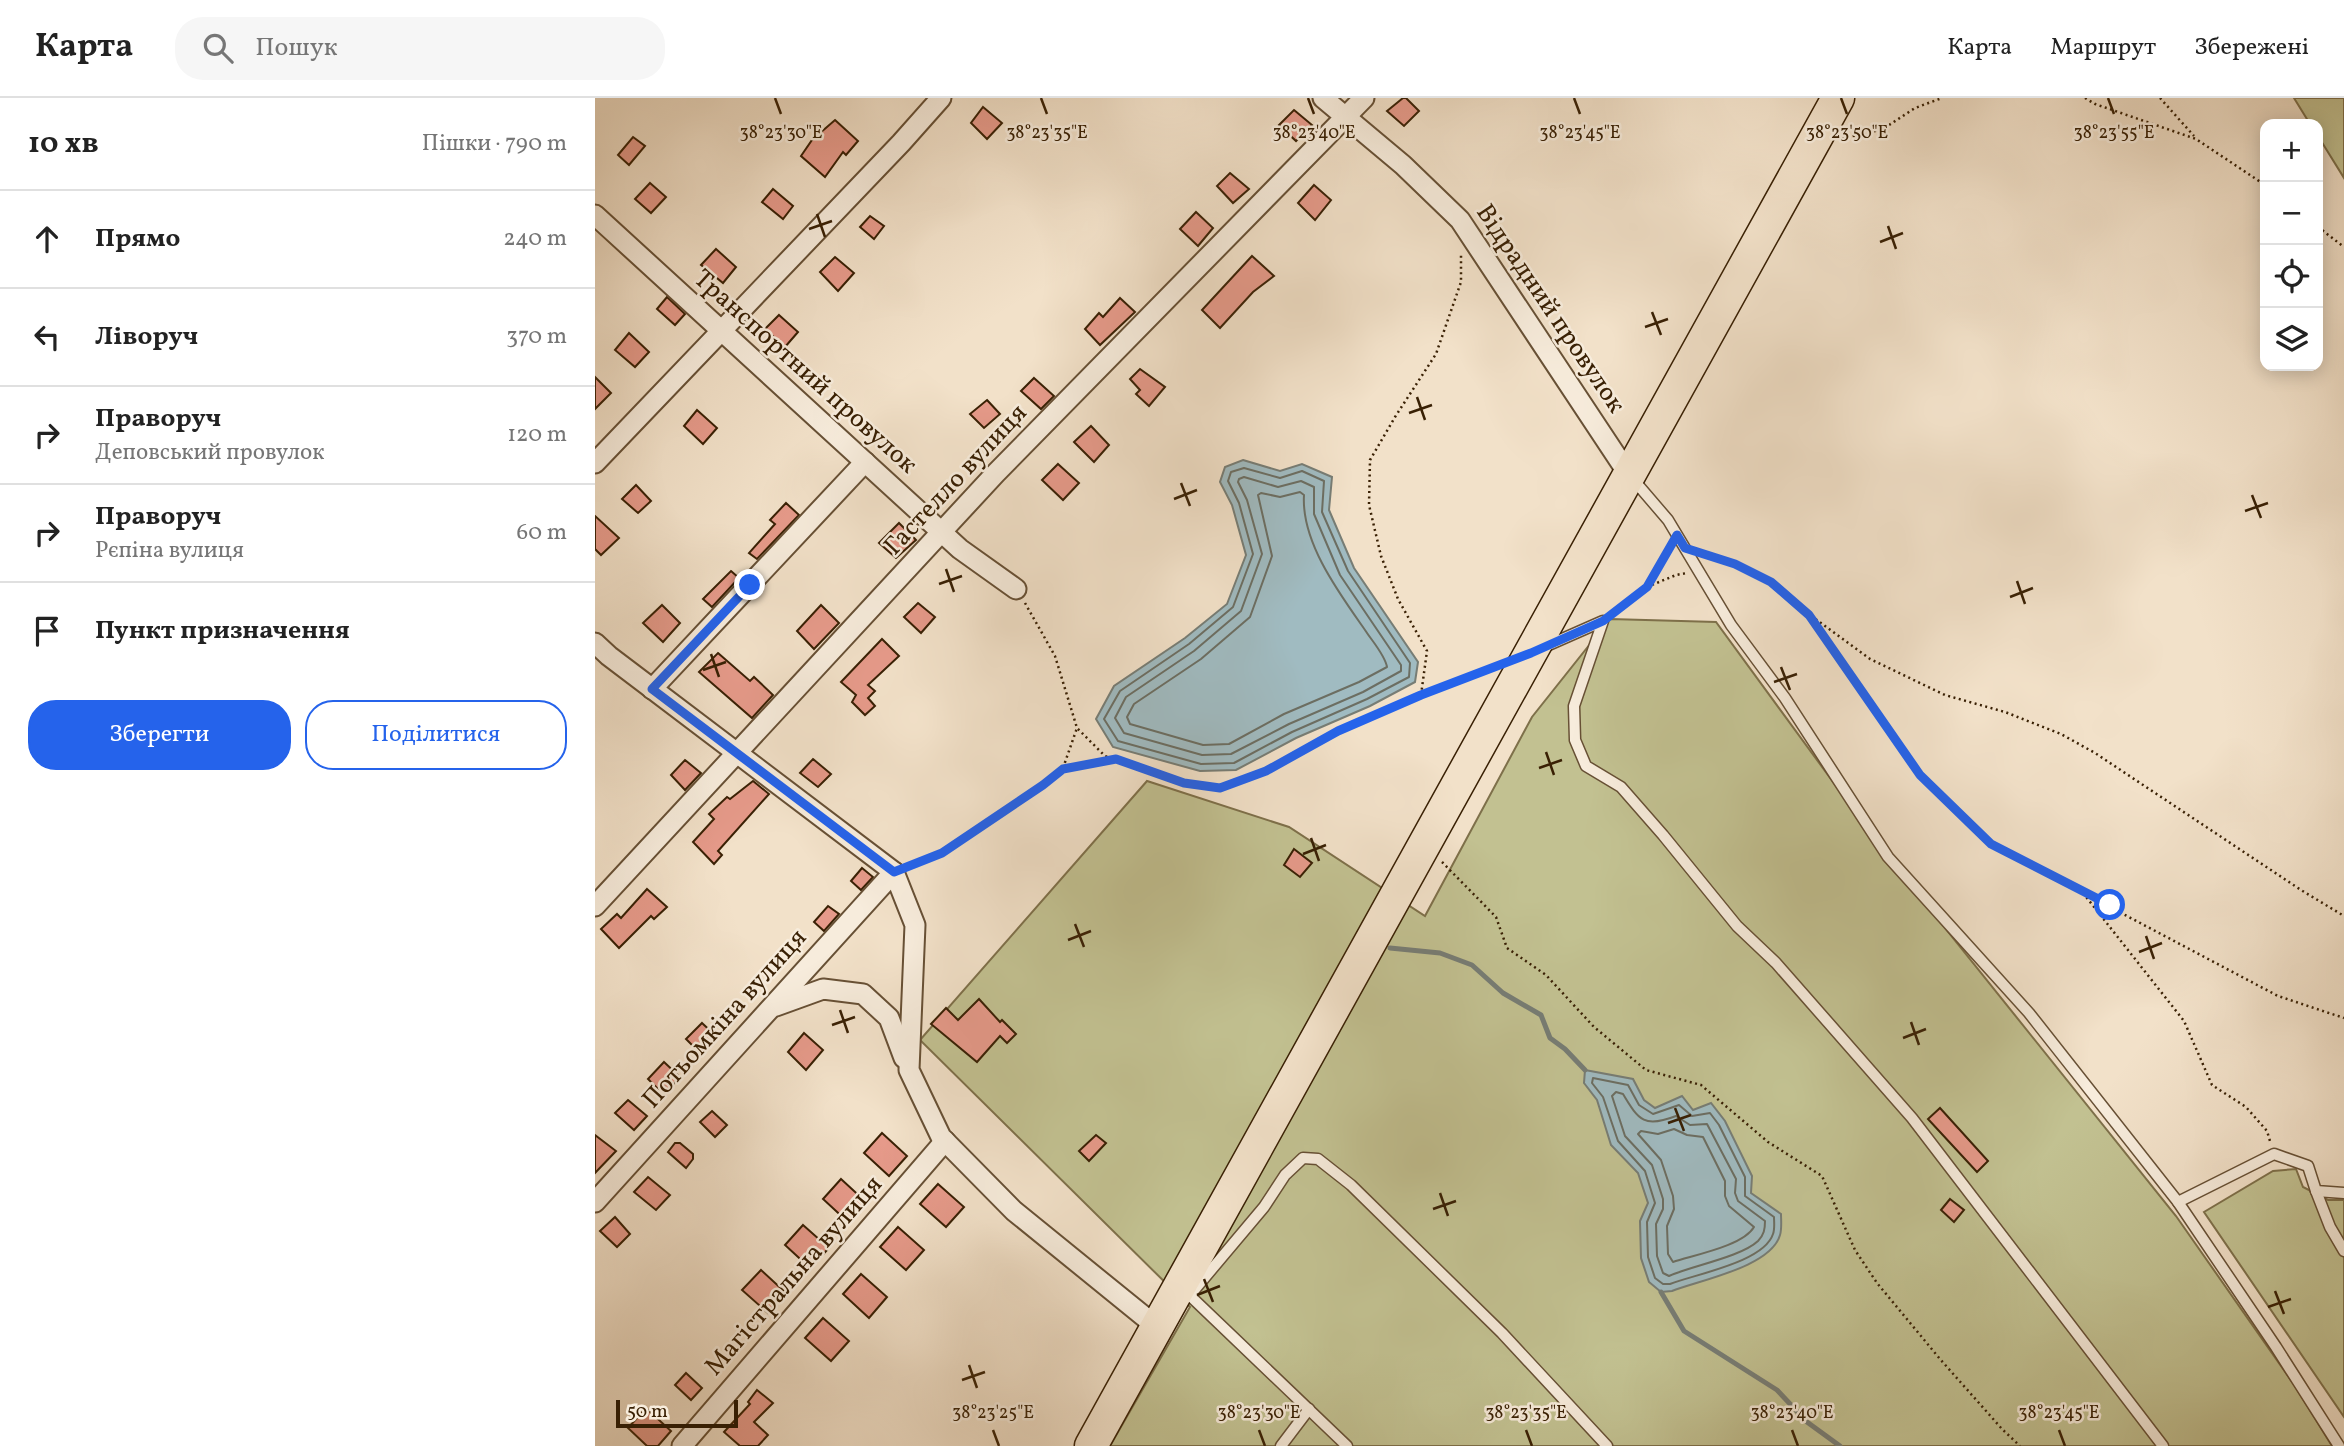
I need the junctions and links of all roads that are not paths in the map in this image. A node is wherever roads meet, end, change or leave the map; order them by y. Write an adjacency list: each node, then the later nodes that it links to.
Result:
1 (941, 98): 7 (street)
2 (1323, 98): 5 (street, Відрадний провулок)
3 (1364, 98): 5 (street, Гастелло вулиця)
4 (1838, 98): 10 (main road)
5 (1345, 117): 10 (street, Відрадний провулок); 11 (street, Гастелло вулиця)
6 (595, 215): 7 (street, Транспортний провулок)
7 (721, 331): 8 (street, Транспортний провулок); 9 (street)
8 (865, 462): 11 (street, Транспортний провулок); 15 (street)
9 (595, 463)
10 (1629, 475): 14 (main road); 25 (lane)
11 (941, 532): 12 (street, Транспортний провулок); 16 (street, Гастелло вулиця)
12 (1016, 589)
13 (595, 643): 15 (street)
14 (1531, 653): 27 (main road); 35 (lane)
15 (652, 689): 16 (street)
16 (736, 752): 17 (street); 18 (street, Гастелло вулиця)
17 (894, 872): 19 (street, Потьомкіна вулиця); 20 (street)
18 (595, 906)
19 (772, 1007): 20 (street); 24 (street, Потьомкіна вулиця)
20 (909, 1070): 21 (street)
21 (945, 1141): 28 (street); 30 (street, Магістральна вулиця)
22 (2316, 1191): 23 (lane); 25 (lane); 26 (lane)
23 (2344, 1193)
24 (595, 1202)
25 (2178, 1202): 36 (lane)
26 (2344, 1251)
27 (1185, 1290): 28 (main road); 29 (lane); 34 (lane)
28 (1157, 1327): 31 (main road)
29 (1309, 1409): 32 (lane); 33 (lane)
30 (682, 1446)
31 (1091, 1446)
32 (1281, 1446)
33 (1347, 1446)
34 (1607, 1446)
35 (2163, 1446)
36 (2339, 1446)

